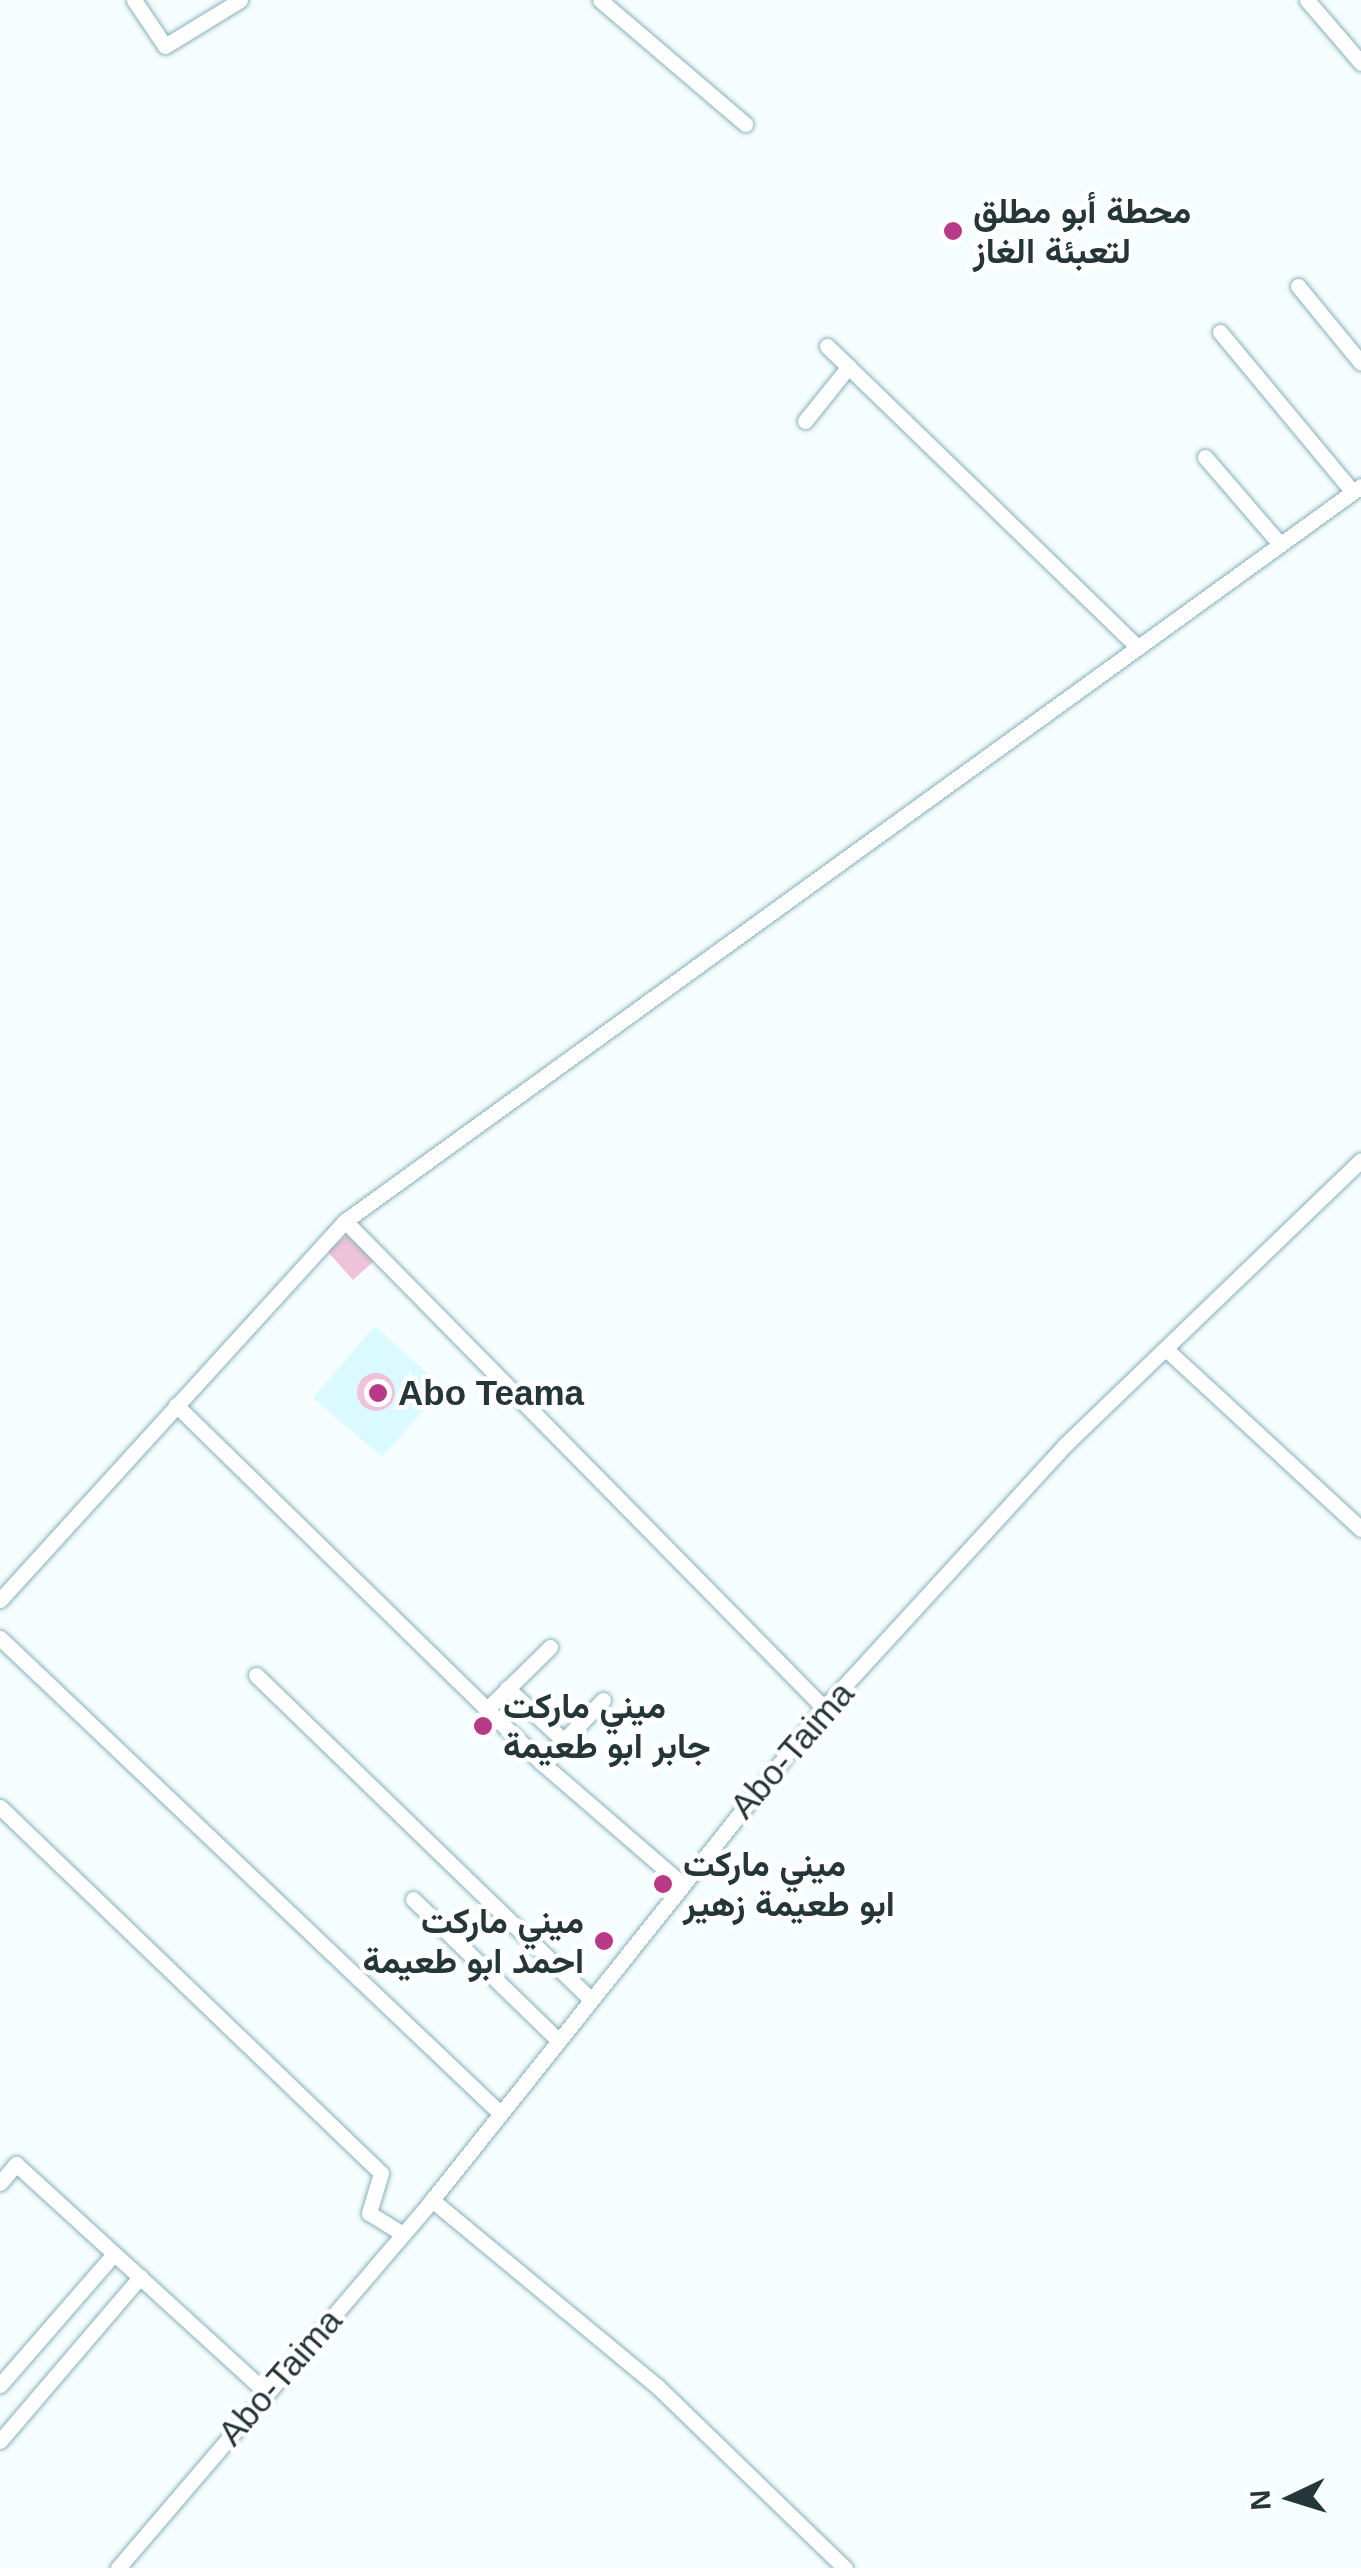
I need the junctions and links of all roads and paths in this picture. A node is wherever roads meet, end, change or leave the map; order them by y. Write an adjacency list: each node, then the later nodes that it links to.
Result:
1 (134, 0): 2 (street)
2 (240, 0)
3 (600, 0): 6 (street)
4 (1308, 0): 5 (street)
5 (1361, 63)
6 (746, 124)
7 (1298, 286): 10 (street)
8 (1220, 332): 14 (street)
9 (828, 346): 11 (street)
10 (1361, 363)
11 (849, 366): 12 (street); 16 (street)
12 (805, 421)
13 (1205, 457): 15 (street)
14 (1357, 489): 15 (street)
15 (1280, 543): 16 (street)
16 (1138, 647): 18 (street)
17 (1361, 1160): 19 (street, Abo-Taima)
18 (344, 1221): 20 (street); 29 (street)
19 (1167, 1350): 21 (street); 29 (street, Abo-Taima)
20 (176, 1405): 22 (street); 28 (street)
21 (1361, 1529)
22 (0, 1600)
23 (0, 1638): 37 (street)
24 (550, 1648): 26 (street)
25 (256, 1675): 35 (street)
26 (507, 1688): 28 (street); 30 (street)
27 (602, 1700): 30 (street)
28 (488, 1708): 31 (street)
29 (824, 1708): 33 (street, Abo-Taima)
30 (563, 1740): 31 (street)
31 (542, 1763): 33 (street)
32 (0, 1806): 40 (street)
33 (680, 1882): 35 (street, Abo-Taima)
34 (412, 1899): 36 (street)
35 (589, 1998): 36 (street, Abo-Taima)
36 (554, 2036): 37 (street, Abo-Taima)
37 (500, 2113): 39 (street, Abo-Taima)
38 (0, 2183): 41 (street)
39 (432, 2200): 40 (street, Abo-Taima); 47 (street)
40 (404, 2234): 44 (street, Abo-Taima)
41 (113, 2255): 42 (street); 43 (street)
42 (140, 2276): 44 (street); 45 (street)
43 (0, 2385)
44 (264, 2391): 46 (street, Abo-Taima)
45 (0, 2441)
46 (118, 2568)
47 (845, 2568)

